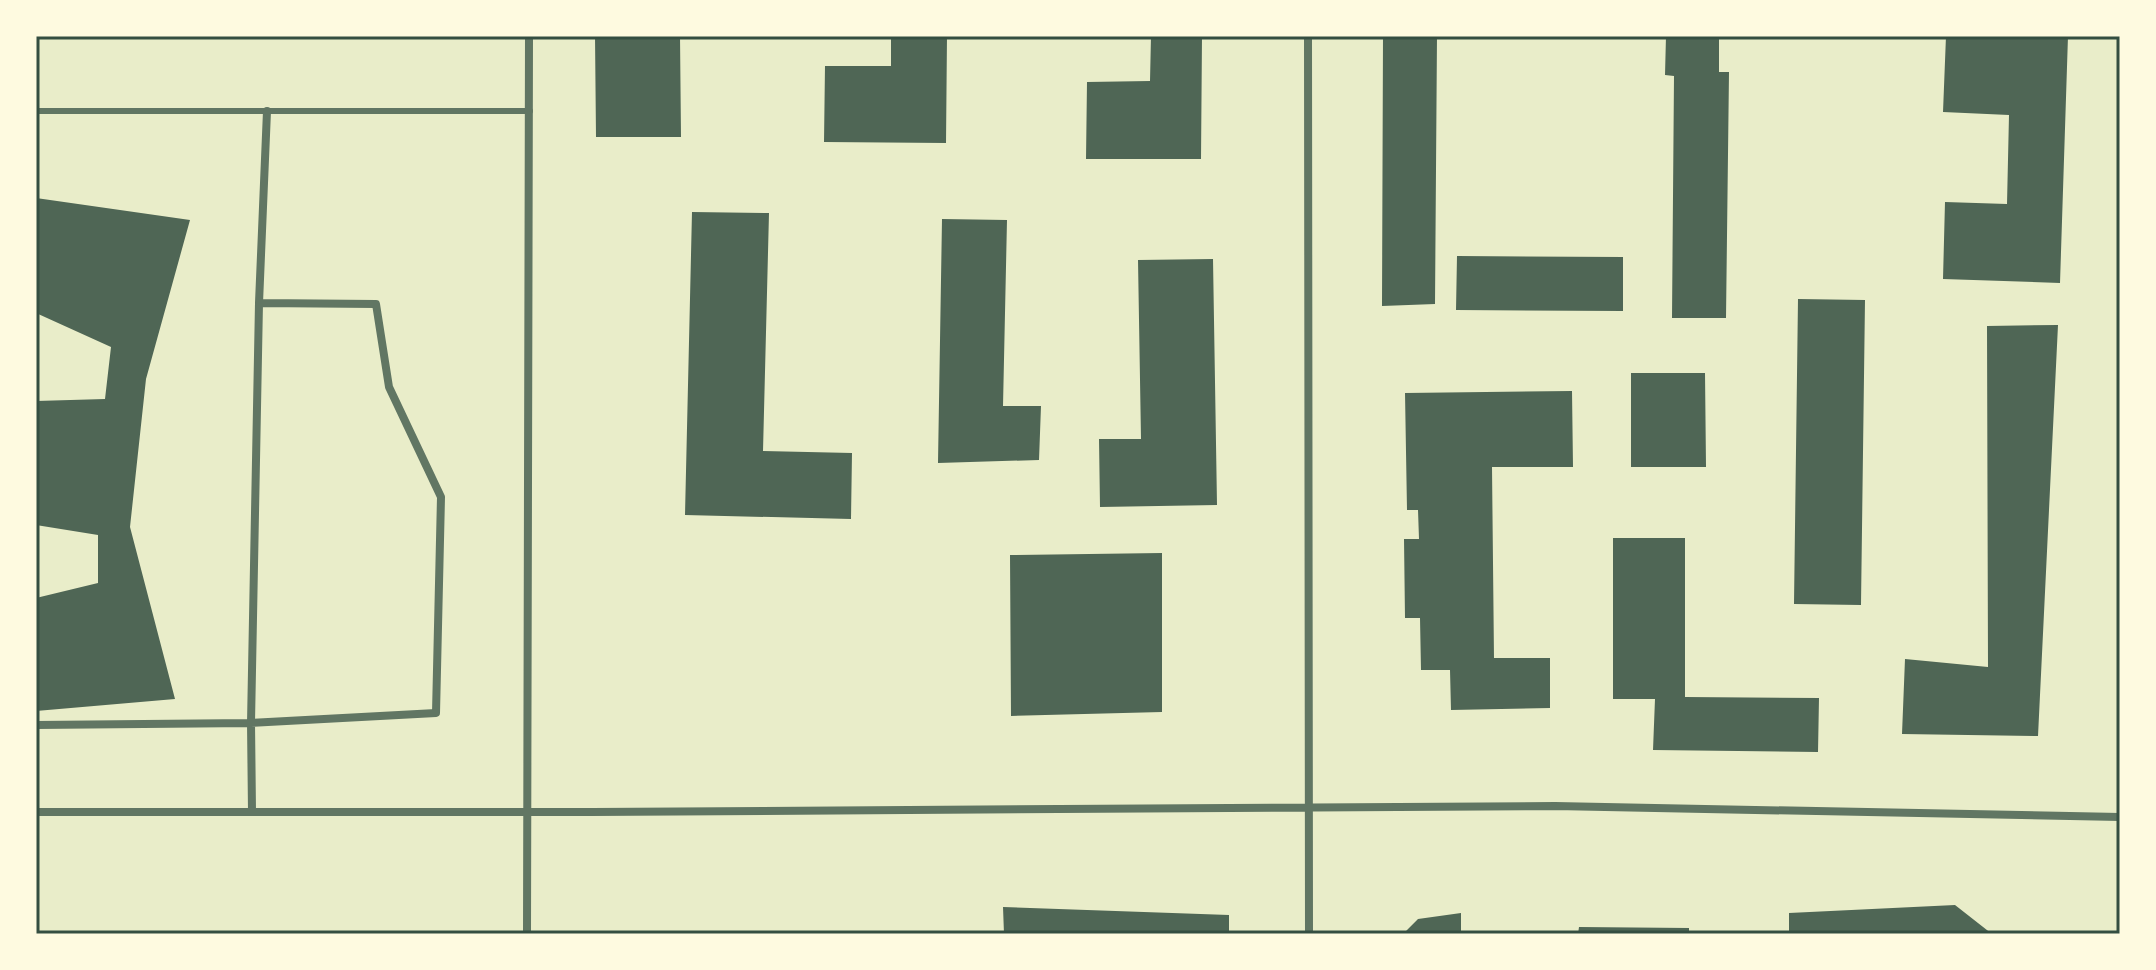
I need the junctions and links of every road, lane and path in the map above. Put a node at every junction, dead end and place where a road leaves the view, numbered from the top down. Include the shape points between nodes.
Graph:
1 (529, 36) edge
2 (1308, 36) edge
3 (36, 111) edge
4 (267, 111) junction
5 (530, 111) junction
6 (259, 303) junction
7 (251, 723) junction
8 (36, 725) edge
9 (1310, 806) junction
10 (252, 811) junction
11 (527, 811) junction
12 (36, 812) edge
13 (2120, 817) edge
14 (527, 934) edge
15 (1309, 934) edge

1 - 5 street
2 - 9 street
3 - 4 lane
4 - 5 lane
4 - 6 street
5 - 11 street
6 - 7 street
6 - 7 street via 376,304 389,387 441,497 436,713
7 - 8 street
7 - 10 street
9 - 11 street
9 - 13 street
9 - 15 street
10 - 11 street
10 - 12 street
11 - 14 street

